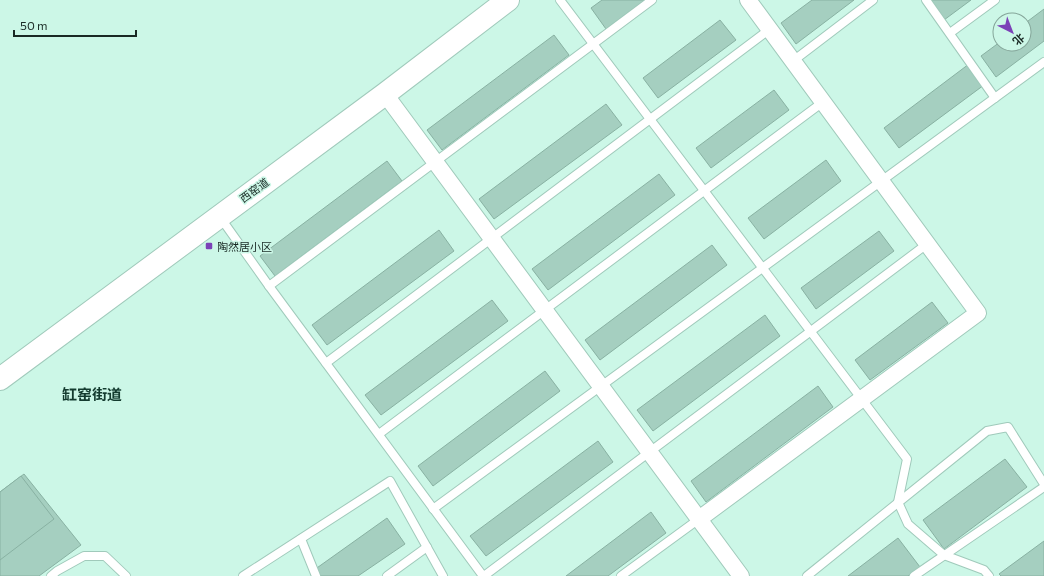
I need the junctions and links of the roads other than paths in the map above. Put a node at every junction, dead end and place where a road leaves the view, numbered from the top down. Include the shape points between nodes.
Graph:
1 (508, 0) edge
2 (560, 0) edge
3 (652, 0) edge
4 (873, 0) edge
5 (926, 0) edge
6 (995, 0) edge
7 (750, 1) edge
8 (770, 29) junction
9 (950, 33) junction
10 (594, 44) junction
11 (793, 61) junction
12 (1044, 62) edge
13 (385, 94) junction
14 (995, 98) junction
15 (823, 102) junction
16 (650, 119) junction
17 (436, 162) junction
18 (881, 180) junction
19 (704, 190) junction
20 (220, 216) junction
21 (492, 238) junction
22 (927, 244) junction
23 (763, 267) junction
24 (269, 286) junction
25 (545, 310) junction
26 (811, 331) junction
27 (326, 363) junction
28 (0, 379) edge
29 (601, 386) junction
30 (862, 399) junction
31 (378, 434) junction
32 (650, 452) junction
33 (1044, 484) edge
34 (1044, 487) edge
35 (898, 502) junction
36 (434, 509) junction
37 (699, 519) junction
38 (301, 539) junction
39 (427, 547) junction
40 (944, 555) junction
41 (51, 576) edge
42 (126, 576) edge
43 (243, 576) edge
44 (316, 576) edge
45 (387, 576) edge
46 (443, 576) edge
47 (484, 576) edge
48 (621, 576) edge
49 (741, 576) edge
50 (807, 576) edge
51 (914, 576) edge
52 (989, 576) edge

1 - 13 street, 西窑道
2 - 10 lane
3 - 10 lane
4 - 11 lane
5 - 9 lane
6 - 9 lane
7 - 8 street
8 - 11 street
8 - 16 lane
9 - 14 lane
10 - 16 lane
10 - 17 lane
11 - 15 street
12 - 14 lane
13 - 17 street
13 - 20 street, 西窑道
14 - 18 lane
15 - 18 street
15 - 19 lane
16 - 19 lane
16 - 21 lane
17 - 21 street
17 - 24 lane
18 - 22 street
18 - 23 lane
19 - 23 lane
19 - 25 lane
20 - 24 lane
20 - 28 street, 西窑道
21 - 25 street
21 - 27 lane
22 - 26 lane
22 - 30 street via 978,313
23 - 26 lane
23 - 29 lane
24 - 27 lane
25 - 29 street
25 - 31 lane
26 - 30 lane
26 - 32 lane
27 - 31 lane
29 - 32 street
29 - 36 lane
30 - 35 lane via 907,459
30 - 37 street
31 - 36 lane
32 - 37 street
32 - 47 lane
33 - 35 lane via 1008,427 987,431
34 - 40 lane
35 - 40 lane via 908,524
35 - 50 lane
36 - 47 lane
37 - 48 lane
37 - 49 street
38 - 39 lane via 390,481
38 - 43 lane
38 - 44 lane
39 - 45 lane
39 - 46 lane
40 - 51 lane
40 - 52 lane via 984,570
41 - 42 lane via 84,556 105,556

